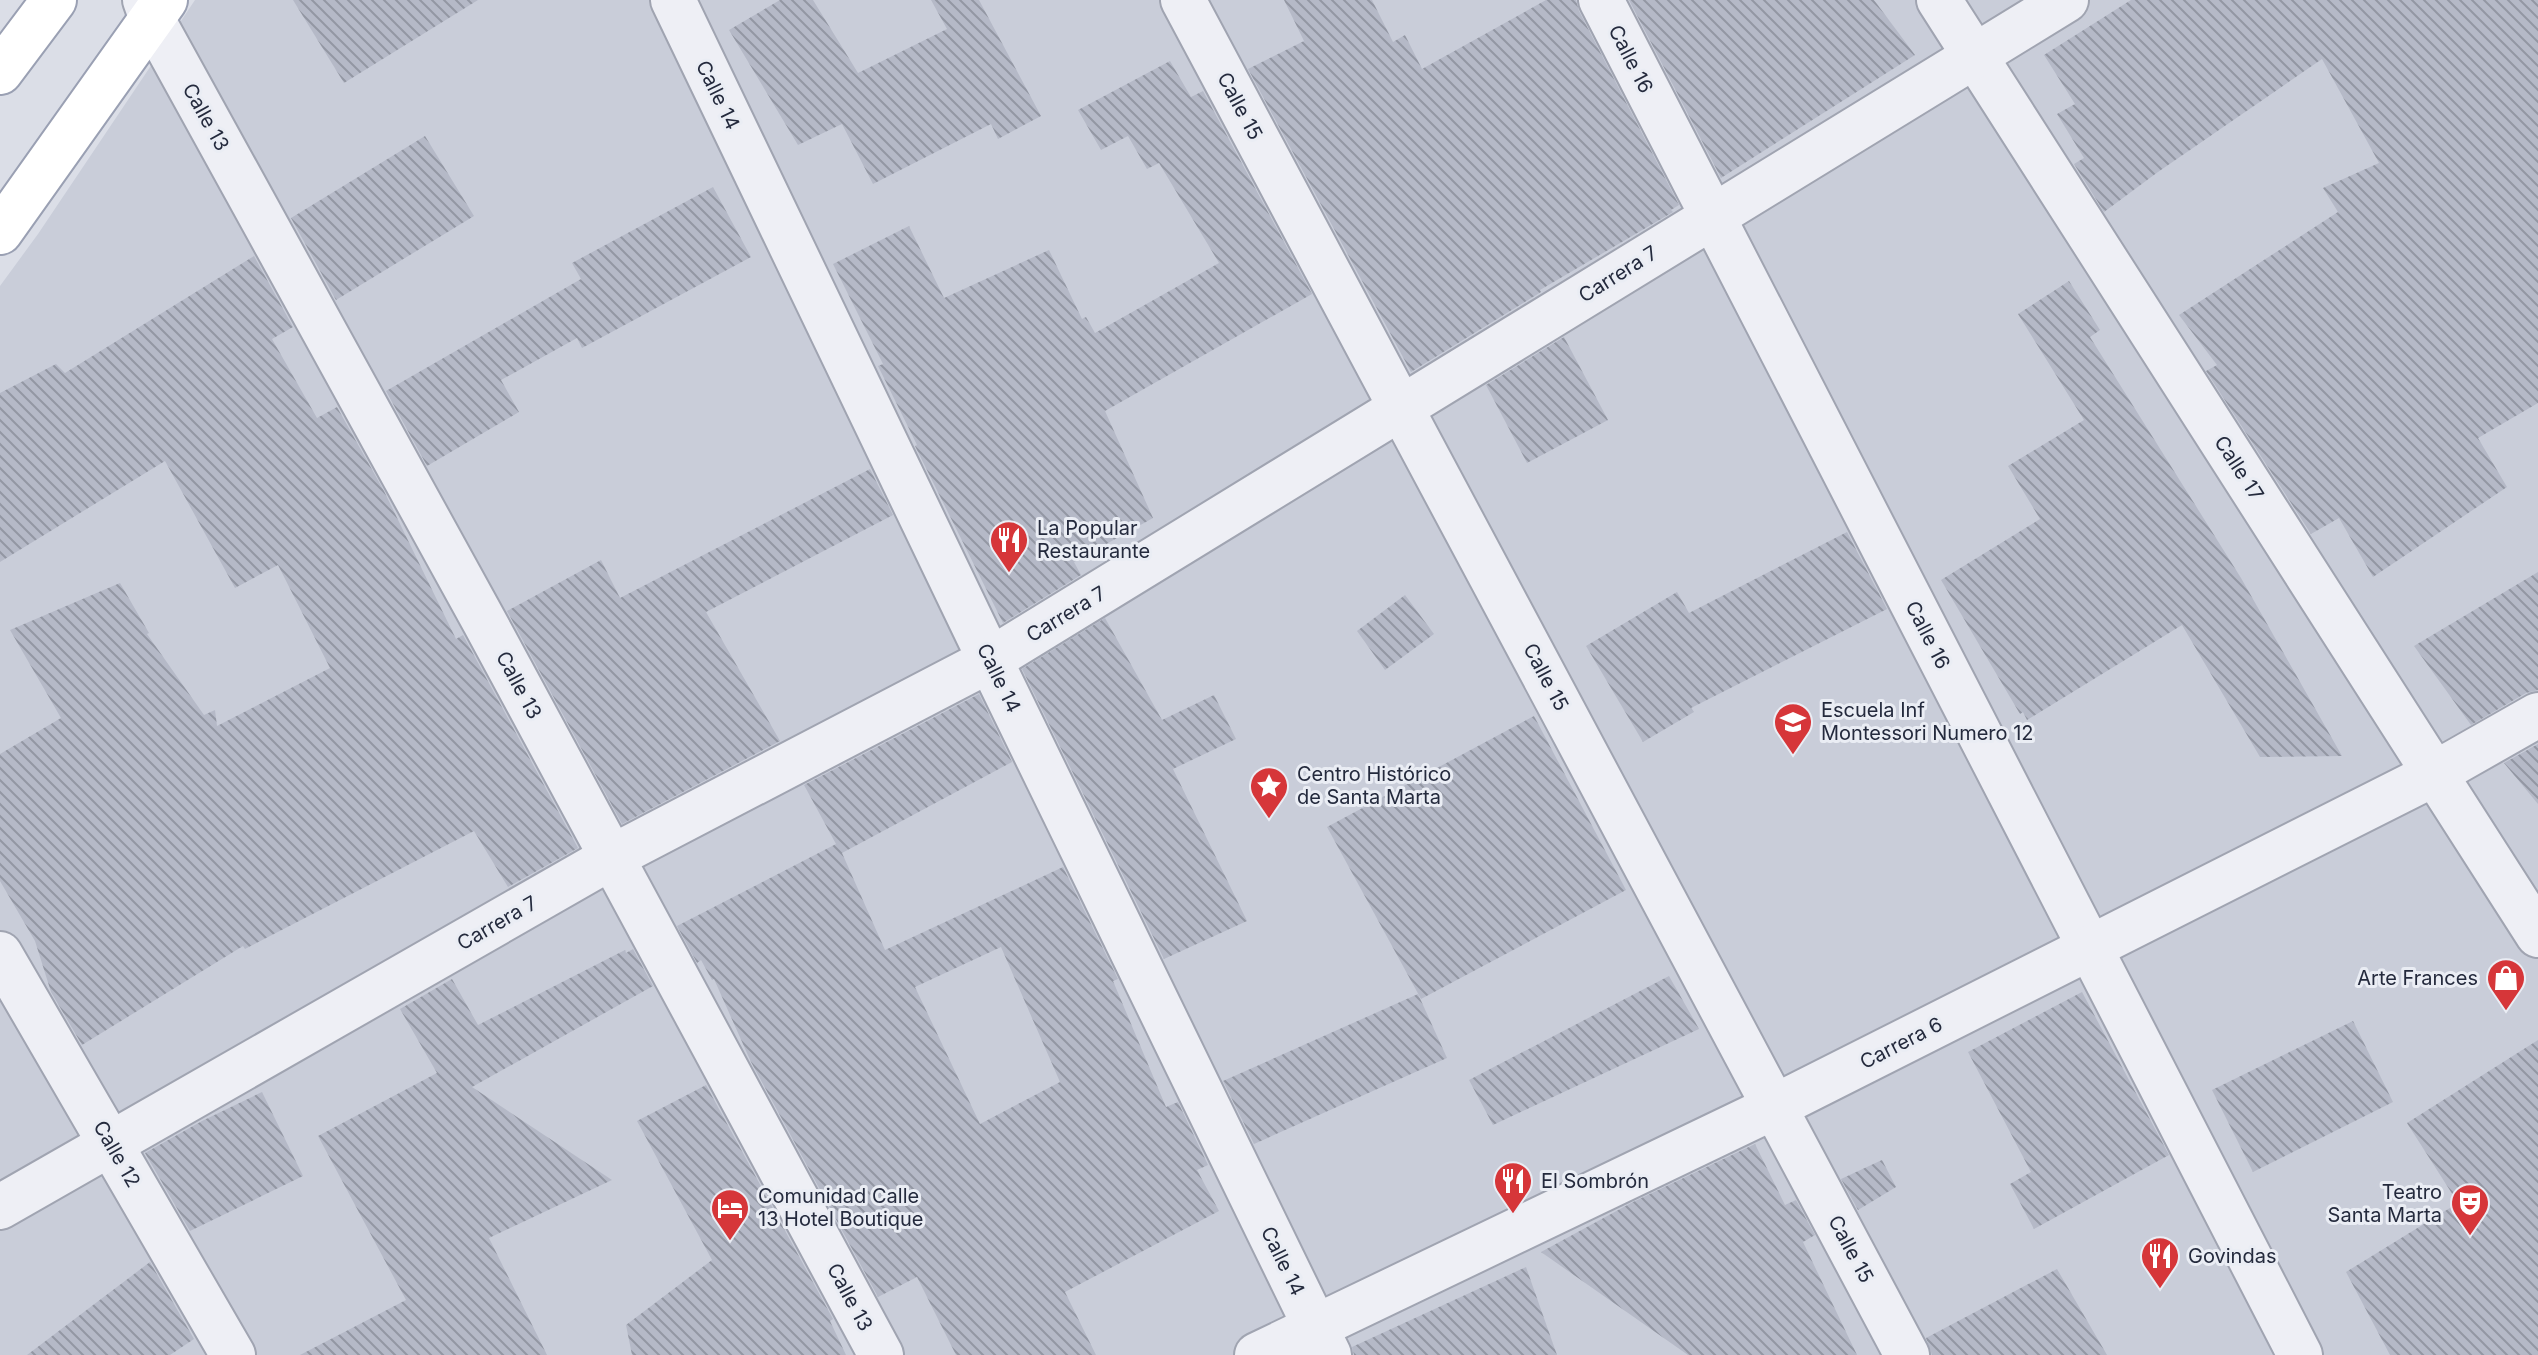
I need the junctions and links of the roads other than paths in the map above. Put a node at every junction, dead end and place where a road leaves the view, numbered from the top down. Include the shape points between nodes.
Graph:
1 (54, 0) edge
2 (673, 0) edge
3 (1183, 0) edge
4 (1601, 0) edge
5 (1939, 0) edge
6 (2066, 0) edge
7 (154, 6) edge
8 (1976, 56) junction
9 (0, 72) edge
10 (1712, 216) junction
11 (0, 232) edge
12 (1401, 408) junction
13 (990, 660) junction
14 (2538, 715) edge
15 (2434, 774) junction
16 (612, 857) junction
17 (2538, 935) edge
18 (2090, 948) junction
19 (0, 954) edge
20 (1776, 1106) junction
21 (112, 1144) junction
22 (0, 1207) edge
23 (1322, 1340) edge
24 (233, 1355) edge
25 (881, 1355) edge
26 (1257, 1355) edge
27 (1907, 1355) edge
28 (2300, 1355) edge

1 - 9 main road
2 - 13 street, Calle 14
3 - 12 street, Calle 15
4 - 10 street, Calle 16
5 - 8 street, Calle 17
6 - 8 street, Carrera 7
7 - 11 main road
7 - 16 street, Calle 13
8 - 10 street, Carrera 7
8 - 15 street, Calle 17
10 - 12 street, Carrera 7
10 - 18 street, Calle 16
12 - 13 street, Carrera 7
12 - 20 street, Calle 15
13 - 16 street, Carrera 7
13 - 23 street, Calle 14
14 - 15 street, Carrera 6
15 - 17 street, Calle 17
15 - 18 street, Carrera 6
16 - 21 street, Carrera 7
16 - 25 street, Calle 13
18 - 20 street, Carrera 6
18 - 28 street, Calle 16
19 - 21 street, Calle 12
20 - 23 street, Carrera 6
20 - 27 street, Calle 15
21 - 22 street, Carrera 7
21 - 24 street, Calle 12
23 - 26 street, Carrera 6

